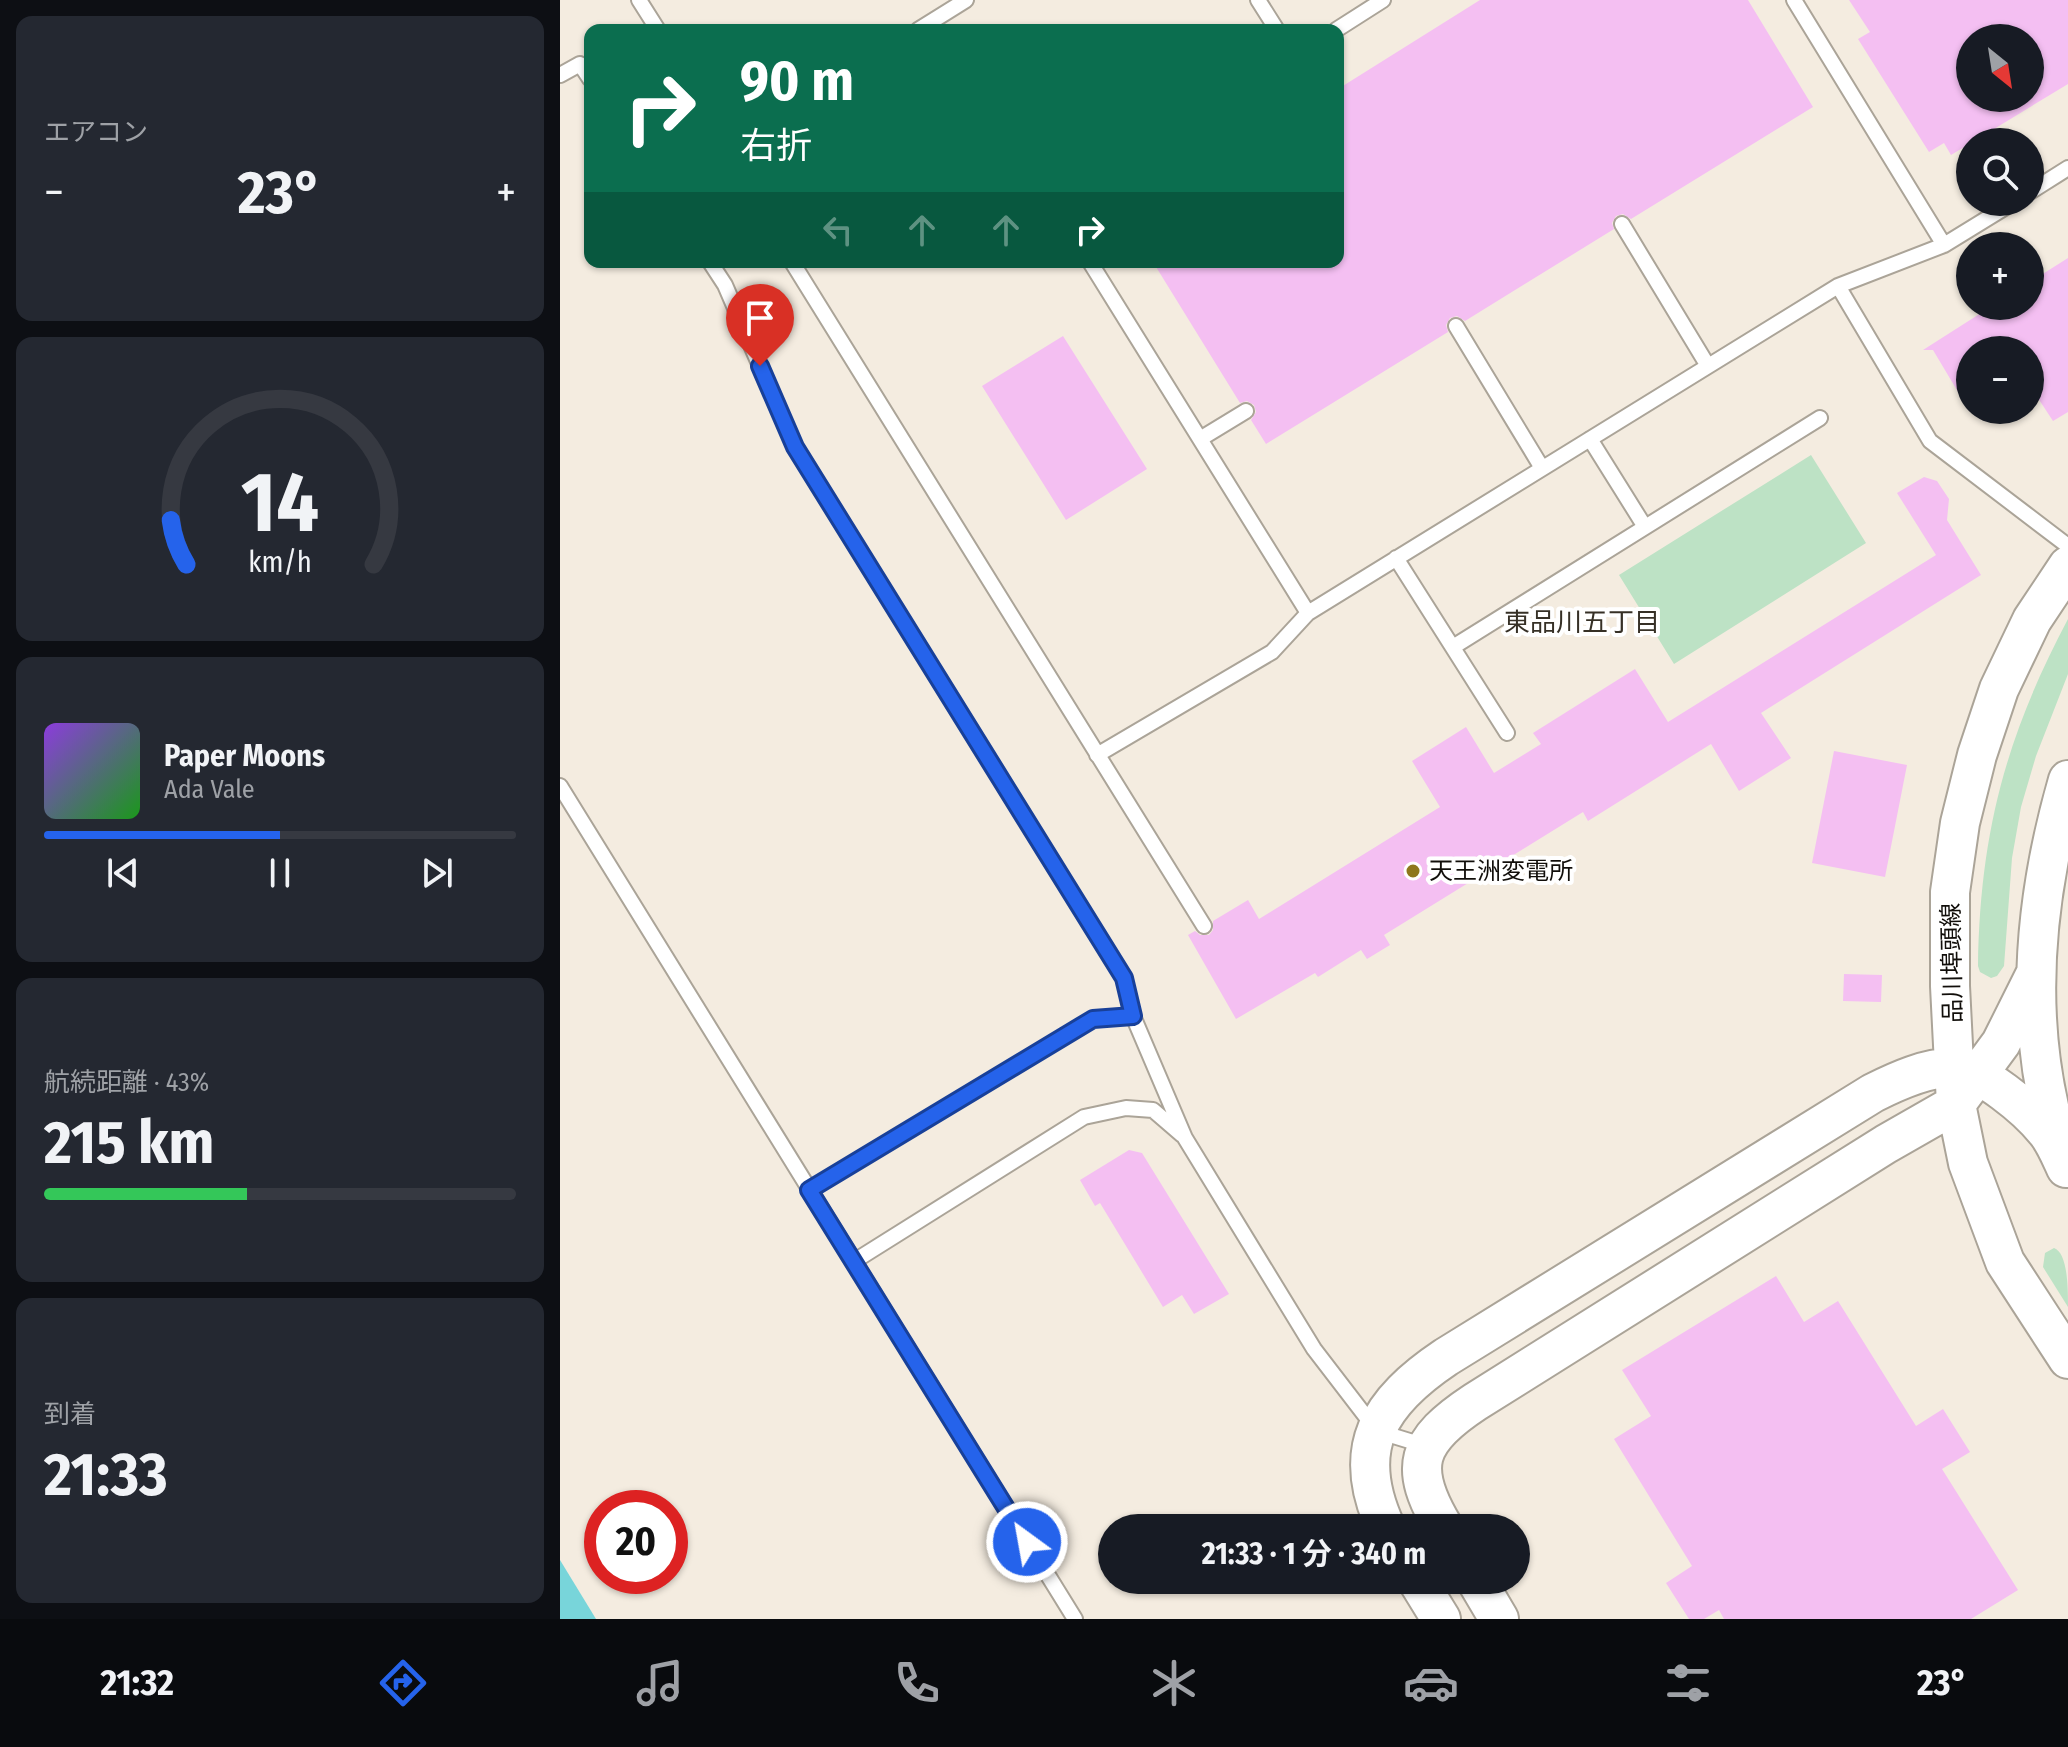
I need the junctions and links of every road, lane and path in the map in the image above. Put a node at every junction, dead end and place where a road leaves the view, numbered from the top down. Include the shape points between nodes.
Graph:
1 (639, 0) edge
2 (966, 0) edge
3 (1258, 0) edge
4 (1383, 0) edge
5 (1794, 0) edge
6 (654, 24) edge
7 (942, 24) edge
8 (1273, 24) edge
9 (1344, 25) edge
10 (584, 70) edge
11 (560, 75) edge
12 (2068, 168) edge
13 (2044, 183) edge
14 (1991, 216) edge
15 (1622, 224) dead end
16 (1944, 245) junction
17 (714, 268) edge
18 (796, 268) edge
19 (1094, 268) edge
20 (1838, 286) junction
21 (1456, 326) dead end
22 (1708, 366) junction
23 (1246, 411) dead end
24 (1820, 418) dead end
25 (1200, 439) junction
26 (1590, 439) junction
27 (1542, 468) junction
28 (1645, 527) junction
29 (2068, 546) edge
30 (1396, 558) junction
31 (2068, 566) edge
32 (1308, 613) junction
33 (1453, 647) junction
34 (1507, 733) dead end
35 (1097, 755) junction
36 (2068, 780) edge
37 (560, 786) edge
38 (1204, 926) dead end
39 (2036, 973) junction
40 (1133, 1016) junction
41 (1963, 1083) junction
42 (1185, 1138) junction
43 (2067, 1170) edge
44 (809, 1190) junction
45 (853, 1262) junction
46 (2068, 1359) edge
47 (1377, 1431) junction
48 (1427, 1446) junction
49 (1380, 1514) edge
50 (1437, 1514) edge
51 (1426, 1594) edge
52 (1484, 1594) edge
53 (1075, 1619) edge
54 (1441, 1619) edge
55 (1499, 1619) edge

1 - 6 lane
2 - 7 lane
3 - 8 lane
4 - 9 lane
5 - 16 lane
10 - 11 lane via 580,64
12 - 13 lane
14 - 16 lane
15 - 22 lane
16 - 20 lane
17 - 40 lane via 795,447 1124,978
18 - 35 lane
19 - 25 lane
20 - 22 lane
20 - 29 lane via 1930,441
21 - 27 lane
22 - 26 lane
23 - 25 lane
24 - 28 lane
25 - 32 lane
26 - 27 lane
26 - 28 lane
27 - 30 lane
28 - 33 lane
30 - 32 lane
30 - 33 lane
31 - 41 street, 品川埠頭線 via 2032,620 1999,689 1960,823 1950,892 1950,986
32 - 35 lane via 1272,652
33 - 34 lane
35 - 38 lane
36 - 39 street via 2044,877
37 - 44 lane
39 - 41 street via 2001,1043
39 - 43 street via 2042,1063
40 - 42 lane
40 - 44 lane via 1093,1019
41 - 43 street via 1986,1080 2021,1105 2047,1132
41 - 46 street, 品川埠頭線 via 1968,1163 2005,1262
41 - 47 street via 1908,1076 1873,1093 1446,1357 1405,1387 1384,1412
41 - 48 street via 1873,1152 1475,1402
42 - 45 lane via 1153,1110 1126,1108 1084,1117
42 - 47 lane via 1314,1349
44 - 45 lane
45 - 53 lane
47 - 48 lane
47 - 49 street via 1370,1479
48 - 50 street via 1421,1467 1424,1489
51 - 54 street
52 - 55 street

